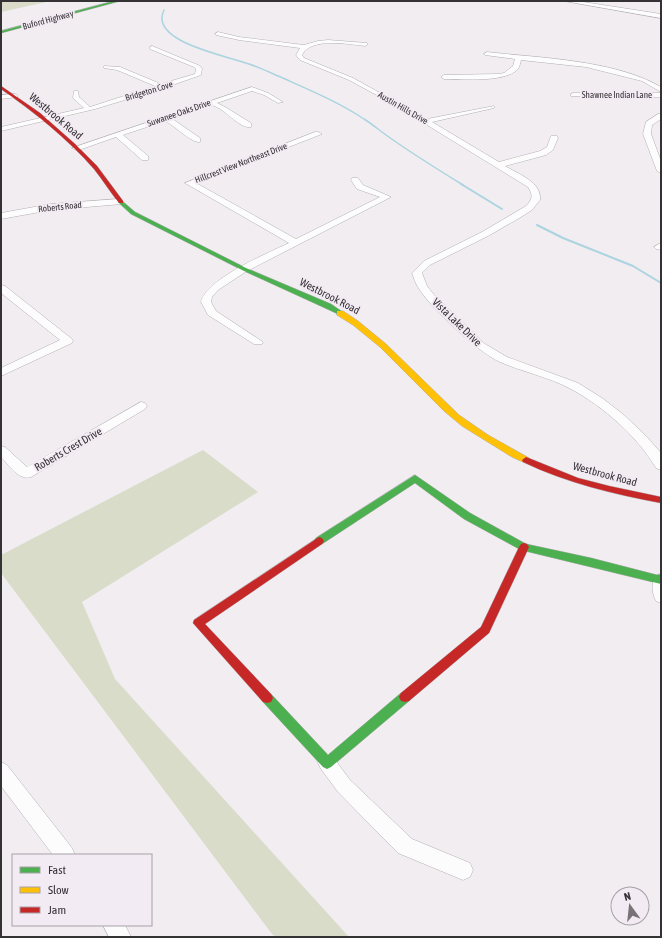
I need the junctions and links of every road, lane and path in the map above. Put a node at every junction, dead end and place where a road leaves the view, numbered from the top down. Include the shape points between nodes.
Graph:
1 (118, 1) edge
2 (568, 1) edge
3 (661, 16) edge
4 (1, 32) edge
5 (218, 34) dead end
6 (365, 44) dead end
7 (304, 47) junction
8 (152, 48) dead end
9 (487, 54) dead end
10 (518, 57) junction
11 (106, 67) dead end
12 (444, 77) dead end
13 (1, 87) edge
14 (162, 87) junction
15 (661, 90) edge
16 (76, 92) dead end
17 (573, 95) dead end
18 (661, 95) edge
19 (13, 96) junction
20 (1, 97) edge
21 (1, 102) edge
22 (280, 102) dead end
23 (210, 103) junction
24 (492, 107) dead end
25 (89, 109) junction
26 (661, 116) edge
27 (164, 118) junction
28 (43, 119) junction
29 (427, 121) junction
30 (248, 125) dead end
31 (1, 129) edge
32 (117, 134) junction
33 (318, 134) dead end
34 (554, 138) dead end
35 (197, 140) dead end
36 (76, 148) junction
37 (145, 158) dead end
38 (499, 165) junction
39 (661, 171) edge
40 (356, 180) dead end
41 (119, 202) junction
42 (519, 215) joint
43 (1, 216) edge
44 (296, 243) junction
45 (244, 269) junction
46 (1, 288) edge
47 (258, 342) dead end
48 (1, 372) edge
49 (141, 406) dead end
50 (1, 450) edge
51 (661, 465) edge
52 (661, 500) edge
53 (524, 547) junction
54 (661, 579) edge
55 (661, 597) edge
56 (327, 763) junction
57 (1, 771) edge
58 (64, 854) edge
59 (463, 870) dead end
60 (114, 926) edge
61 (121, 937) edge

1 - 4 street, Buford Highway
2 - 3 street
5 - 7 street via 234,39
6 - 7 street via 335,41
7 - 29 street, Austin Hills Drive via 299,55 302,59 351,79
8 - 14 street, Bridgeton Cove via 199,68 198,74 194,77
9 - 10 street
10 - 12 street via 516,67 506,74
10 - 15 street via 586,64 644,80
11 - 14 street via 118,68
13 - 19 street, Westbrook Road
14 - 25 street, Bridgeton Cove
16 - 25 street via 76,98
17 - 18 street, Shawnee Indian Lane
19 - 20 street
19 - 21 street
19 - 28 street, Westbrook Road
22 - 23 street, Suwanee Oaks Drive via 252,89
23 - 27 street, Suwanee Oaks Drive
23 - 30 street via 223,108
24 - 29 street
25 - 28 street, Bridgeton Cove
26 - 39 street via 649,124 647,134
27 - 32 street, Suwanee Oaks Drive
27 - 35 street
28 - 31 street, Bridgeton Cove
28 - 36 street, Westbrook Road
29 - 38 street, Austin Hills Drive
32 - 36 street, Suwanee Oaks Drive
32 - 37 street
33 - 44 street, Hillcrest View Northeast Drive via 189,183
34 - 38 street via 550,148 543,153
36 - 41 street, Westbrook Road via 105,180
38 - 42 street, Austin Hills Drive via 535,190 535,204
40 - 44 street via 360,187 387,197
41 - 43 street, Roberts Road via 51,207
41 - 45 street, Westbrook Road via 133,213
42 - 51 street, Vista Lake Drive via 427,263 417,273 422,286 481,346 503,359 574,386 598,401 642,439
44 - 45 street
45 - 47 street via 214,288 206,302 212,313
45 - 52 street, Westbrook Road via 328,306 353,320 452,413 492,442 553,473 596,487
46 - 48 street via 68,341
49 - 50 street, Roberts Crest Drive via 26,474
53 - 54 street
53 - 56 street via 485,630
53 - 56 street via 467,516 415,478 198,623
54 - 55 street
56 - 59 street via 344,786 405,846
57 - 58 street
60 - 61 street

